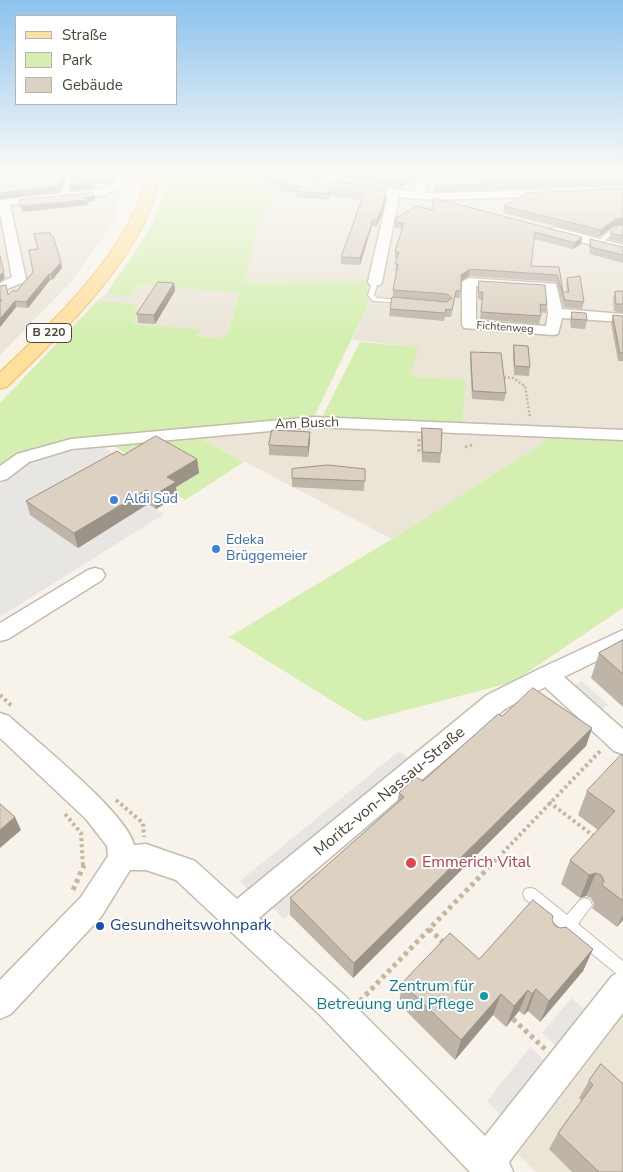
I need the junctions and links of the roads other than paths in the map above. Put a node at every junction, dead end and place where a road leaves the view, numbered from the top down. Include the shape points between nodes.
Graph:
1 (8, 228) edge
2 (133, 228) edge
3 (390, 228) edge
4 (393, 228) edge
5 (543, 228) edge
6 (623, 228) edge
7 (598, 243) junction
8 (623, 249) edge
9 (386, 260) dead end
10 (375, 282) joint
11 (0, 288) edge
12 (411, 302) edge
13 (555, 313) junction
14 (623, 318) edge
15 (0, 383) edge
16 (623, 435) edge
17 (0, 475) edge
18 (96, 575) dead end
19 (0, 633) edge
20 (623, 638) edge
21 (547, 675) junction
22 (0, 723) edge
23 (619, 741) edge
24 (122, 858) junction
25 (530, 894) dead end
26 (585, 905) dead end
27 (238, 918) junction
28 (567, 925) junction
29 (552, 942) edge
30 (623, 970) edge
31 (623, 987) edge
32 (0, 1003) edge
33 (490, 1167) edge

1 - 11 street via 19,279
2 - 15 main road, B 220 via 84,295
3 - 10 street
4 - 9 street
5 - 7 street
6 - 7 lane via 617,228
7 - 8 street
10 - 12 lane via 372,295 375,300
13 - 13 street, Fichtenweg via 551,287 469,282 468,325 553,331
13 - 14 street
16 - 17 street, Am Busch via 328,422 287,424 71,444 23,458
18 - 19 street
20 - 21 street, Moritz-von-Nassau-Straße
21 - 23 street
21 - 27 street, Moritz-von-Nassau-Straße via 496,702
22 - 24 street via 96,811 120,842
24 - 27 street via 146,857 185,870
24 - 32 street via 91,907
25 - 28 lane
26 - 28 lane
27 - 33 street via 344,1017
28 - 29 lane
28 - 30 lane
31 - 33 street via 562,1064

